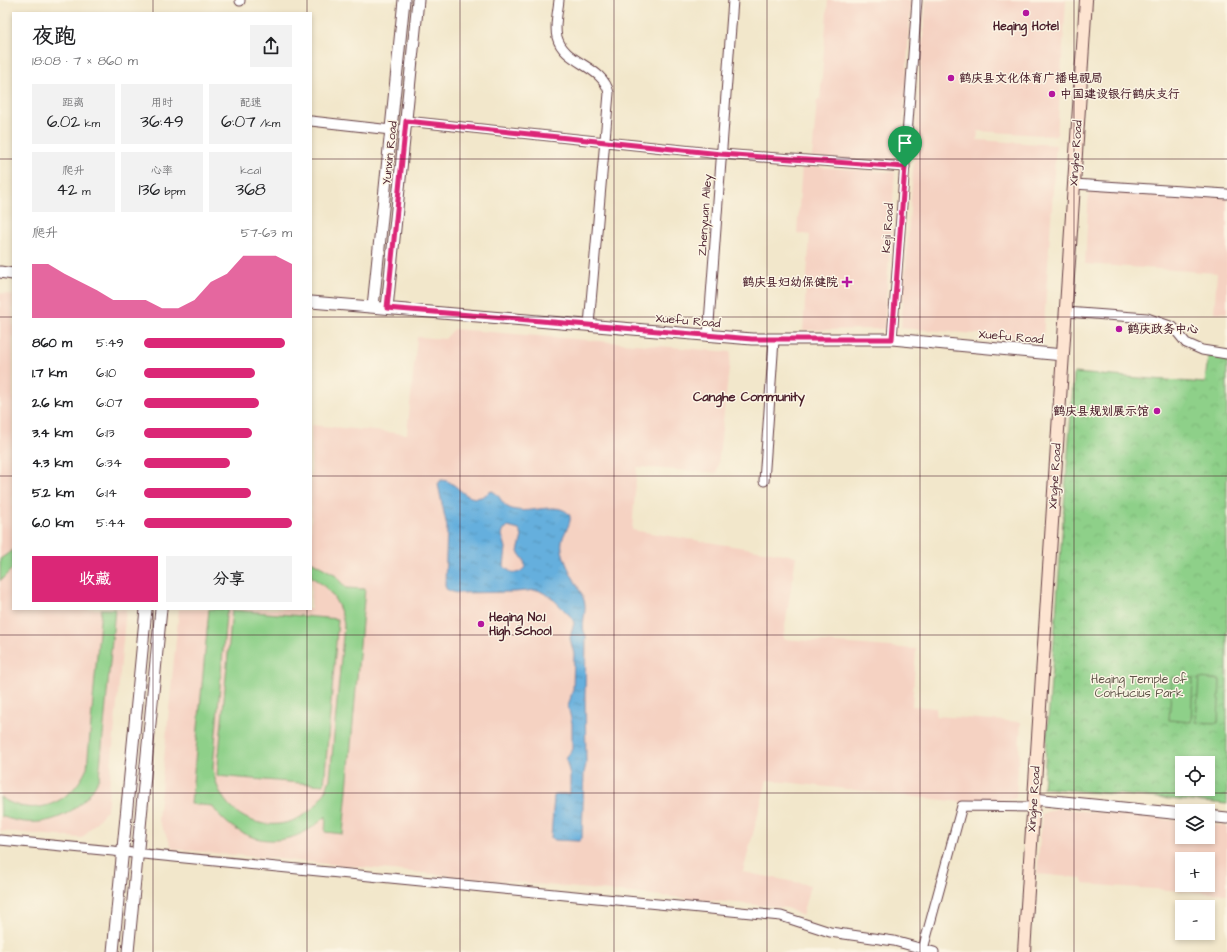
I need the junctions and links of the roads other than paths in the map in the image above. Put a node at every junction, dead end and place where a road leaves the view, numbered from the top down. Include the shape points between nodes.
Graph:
1 (404, 0) edge
2 (418, 0) edge
3 (559, 0) edge
4 (733, 0) edge
5 (917, 0) edge
6 (1086, 0) edge
7 (312, 121) edge
8 (406, 121) junction
9 (391, 130) junction
10 (605, 142) junction
11 (721, 154) junction
12 (905, 167) junction
13 (1074, 184) junction
14 (1227, 194) edge
15 (0, 272) edge
16 (12, 274) edge
17 (312, 302) edge
18 (373, 307) junction
19 (387, 308) junction
20 (1066, 312) junction
21 (589, 325) junction
22 (708, 336) junction
23 (892, 339) junction
24 (774, 340) junction
25 (1227, 354) edge
26 (1063, 355) junction
27 (764, 481) dead end
28 (146, 610) edge
29 (161, 610) edge
30 (1034, 803) junction
31 (1175, 813) edge
32 (1215, 817) edge
33 (1227, 818) edge
34 (0, 840) edge
35 (123, 851) junction
36 (138, 852) junction
37 (923, 949) junction
38 (113, 952) edge
39 (128, 952) edge
40 (934, 952) edge
41 (1024, 952) edge

1 - 9 street, Yunxin Road
2 - 8 street, Yunxin Road
3 - 10 street via 556,32 559,44 566,53 604,80 608,87
4 - 11 street, Zhenyuan Alley
5 - 12 street, Keji Road
6 - 13 main road, Xinghe Road
7 - 9 street
8 - 10 street
8 - 19 street, Yunxin Road
9 - 18 street, Yunxin Road
10 - 11 street
10 - 21 street
11 - 12 street
11 - 22 street, Zhenyuan Alley
12 - 23 street, Keji Road
13 - 14 street
13 - 20 main road, Xinghe Road
15 - 16 street
17 - 18 street, Xuefu Road
18 - 19 street, Xuefu Road
19 - 21 street, Xuefu Road
20 - 25 street via 1147,318 1173,327 1186,343 1202,350
20 - 26 main road, Xinghe Road
21 - 22 street, Xuefu Road
22 - 24 street, Xuefu Road
23 - 24 street, Xuefu Road
23 - 26 street, Xuefu Road
24 - 27 street
26 - 30 main road, Xinghe Road
28 - 35 street
29 - 36 street
30 - 31 street
30 - 37 street via 962,806
30 - 41 main road, Xinghe Road
32 - 33 street
34 - 35 street
35 - 36 street
35 - 38 street
36 - 37 street via 782,916 830,932 894,941
36 - 39 street
37 - 40 street

